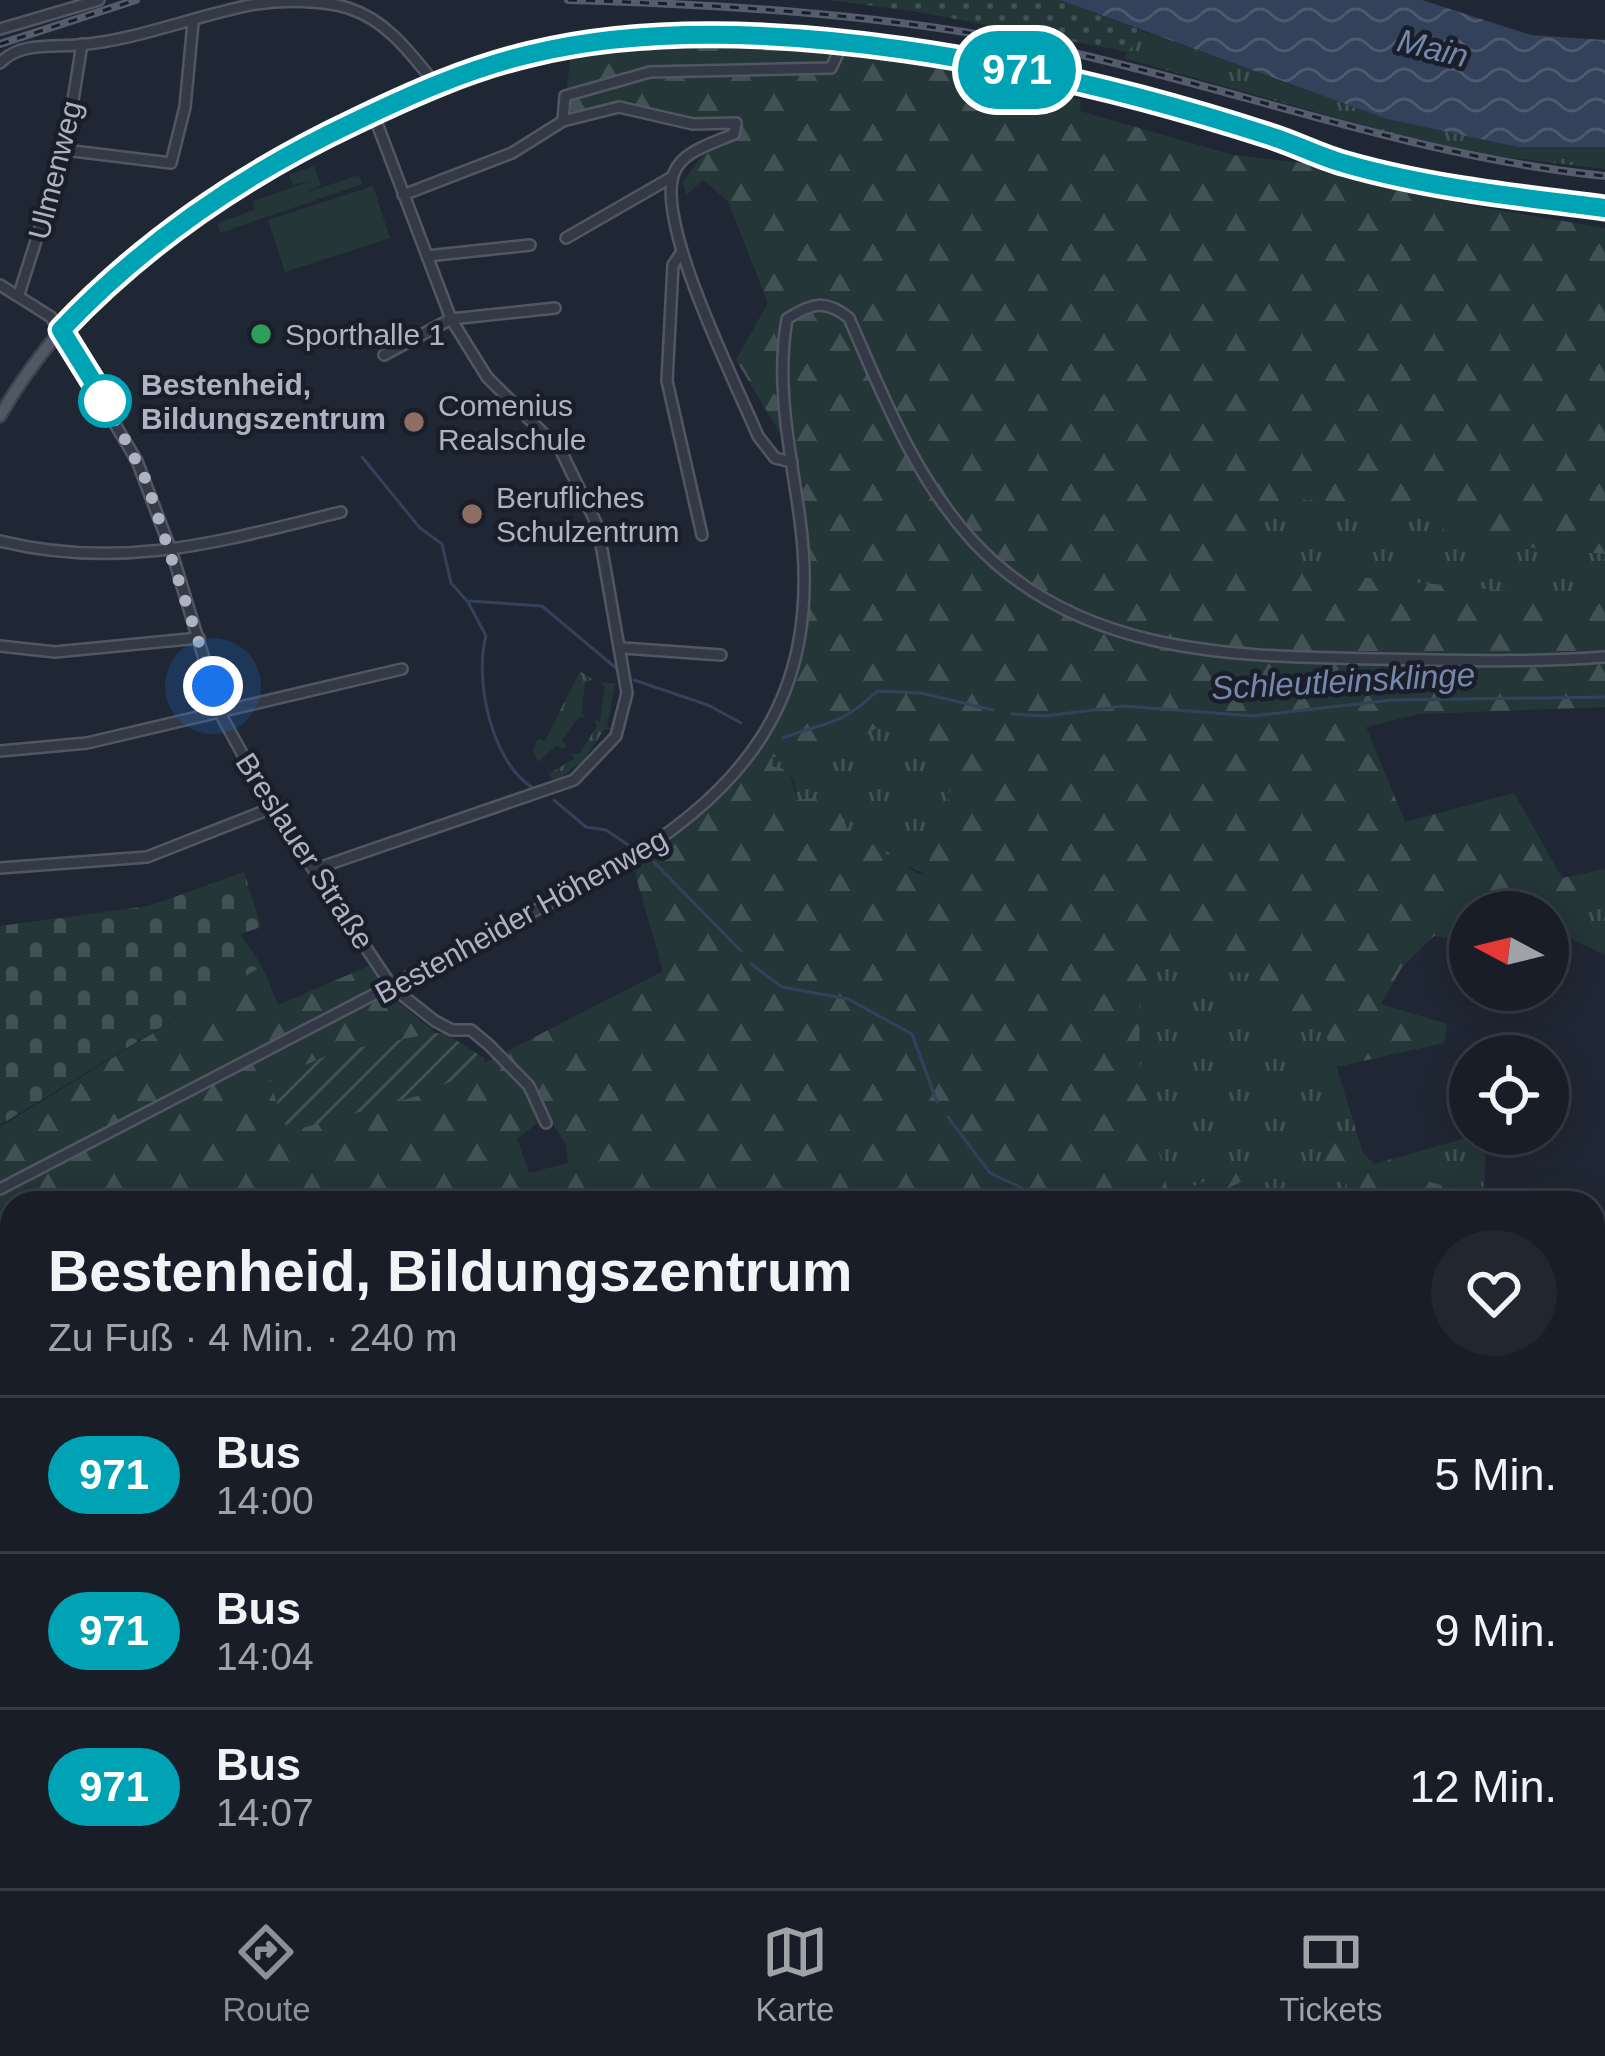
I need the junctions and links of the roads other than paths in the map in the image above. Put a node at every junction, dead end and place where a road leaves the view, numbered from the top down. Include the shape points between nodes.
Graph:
1 (99, 0) edge
2 (193, 23) junction
3 (0, 28) edge
4 (82, 44) junction
5 (842, 45) junction
6 (0, 63) edge
7 (436, 85) junction
8 (373, 113) junction
9 (563, 121) junction
10 (65, 150) junction
11 (672, 177) junction
12 (404, 195) junction
13 (1605, 208) edge
14 (566, 238) dead end
15 (530, 245) dead end
16 (681, 253) junction
17 (427, 256) junction
18 (0, 285) edge
19 (20, 294) junction
20 (555, 308) dead end
21 (451, 319) junction
22 (61, 330) junction
23 (384, 355) dead end
24 (0, 416) edge
25 (792, 462) junction
26 (341, 512) dead end
27 (702, 535) dead end
28 (0, 541) edge
29 (172, 553) junction
30 (199, 638) junction
31 (0, 646) edge
32 (623, 647) junction
33 (721, 655) dead end
34 (1605, 657) edge
35 (401, 669) dead end
36 (221, 715) junction
37 (0, 751) edge
38 (272, 808) junction
39 (0, 868) edge
40 (315, 869) junction
41 (393, 988) junction
42 (545, 1123) dead end
43 (0, 1189) edge

1 - 3 street
2 - 4 street
2 - 7 street via 258,4 349,8 404,45
2 - 10 street via 171,163
4 - 6 street via 33,46
4 - 10 street, Ulmenweg
5 - 7 main road via 688,34 530,54
5 - 9 street via 832,68 650,72 566,96
5 - 13 main road via 998,65 1269,135 1345,164
7 - 8 main road
8 - 12 street
8 - 22 main road via 264,167 128,263
9 - 11 street via 619,107 693,124 736,123 734,134 682,158
9 - 12 street via 512,153
10 - 19 street, Ulmenweg
11 - 14 street
11 - 16 street
12 - 17 street
15 - 17 street
16 - 25 street via 758,436 775,458
16 - 27 street via 673,265 668,381
17 - 21 street
18 - 19 street, Breslauer Straße
19 - 22 street, Breslauer Straße
20 - 21 street
21 - 23 street
21 - 32 street via 487,377 561,451 598,526
22 - 24 main road
22 - 29 street, Breslauer Straße via 146,480
25 - 34 street, Bestenheider Höhenweg via 780,378 787,319 810,304 831,304 848,318 905,447 965,532 1077,616 1136,639 1235,656
25 - 41 street, Bestenheider Höhenweg via 806,587 802,641 774,719 729,782 667,839
26 - 29 street
28 - 29 street via 45,552
29 - 30 street, Breslauer Straße
30 - 31 street via 55,652
30 - 36 street, Breslauer Straße
32 - 33 street
32 - 40 street via 627,692 616,736 582,776
35 - 36 street, Breslauer Straße
36 - 37 street via 87,743
36 - 38 street, Breslauer Straße
38 - 39 street via 147,857
38 - 40 street, Breslauer Straße
40 - 41 street, Breslauer Straße
41 - 42 street, Breslauer Straße via 435,1021 471,1030 488,1045 529,1086
41 - 43 street, Bestenheider Höhenweg

